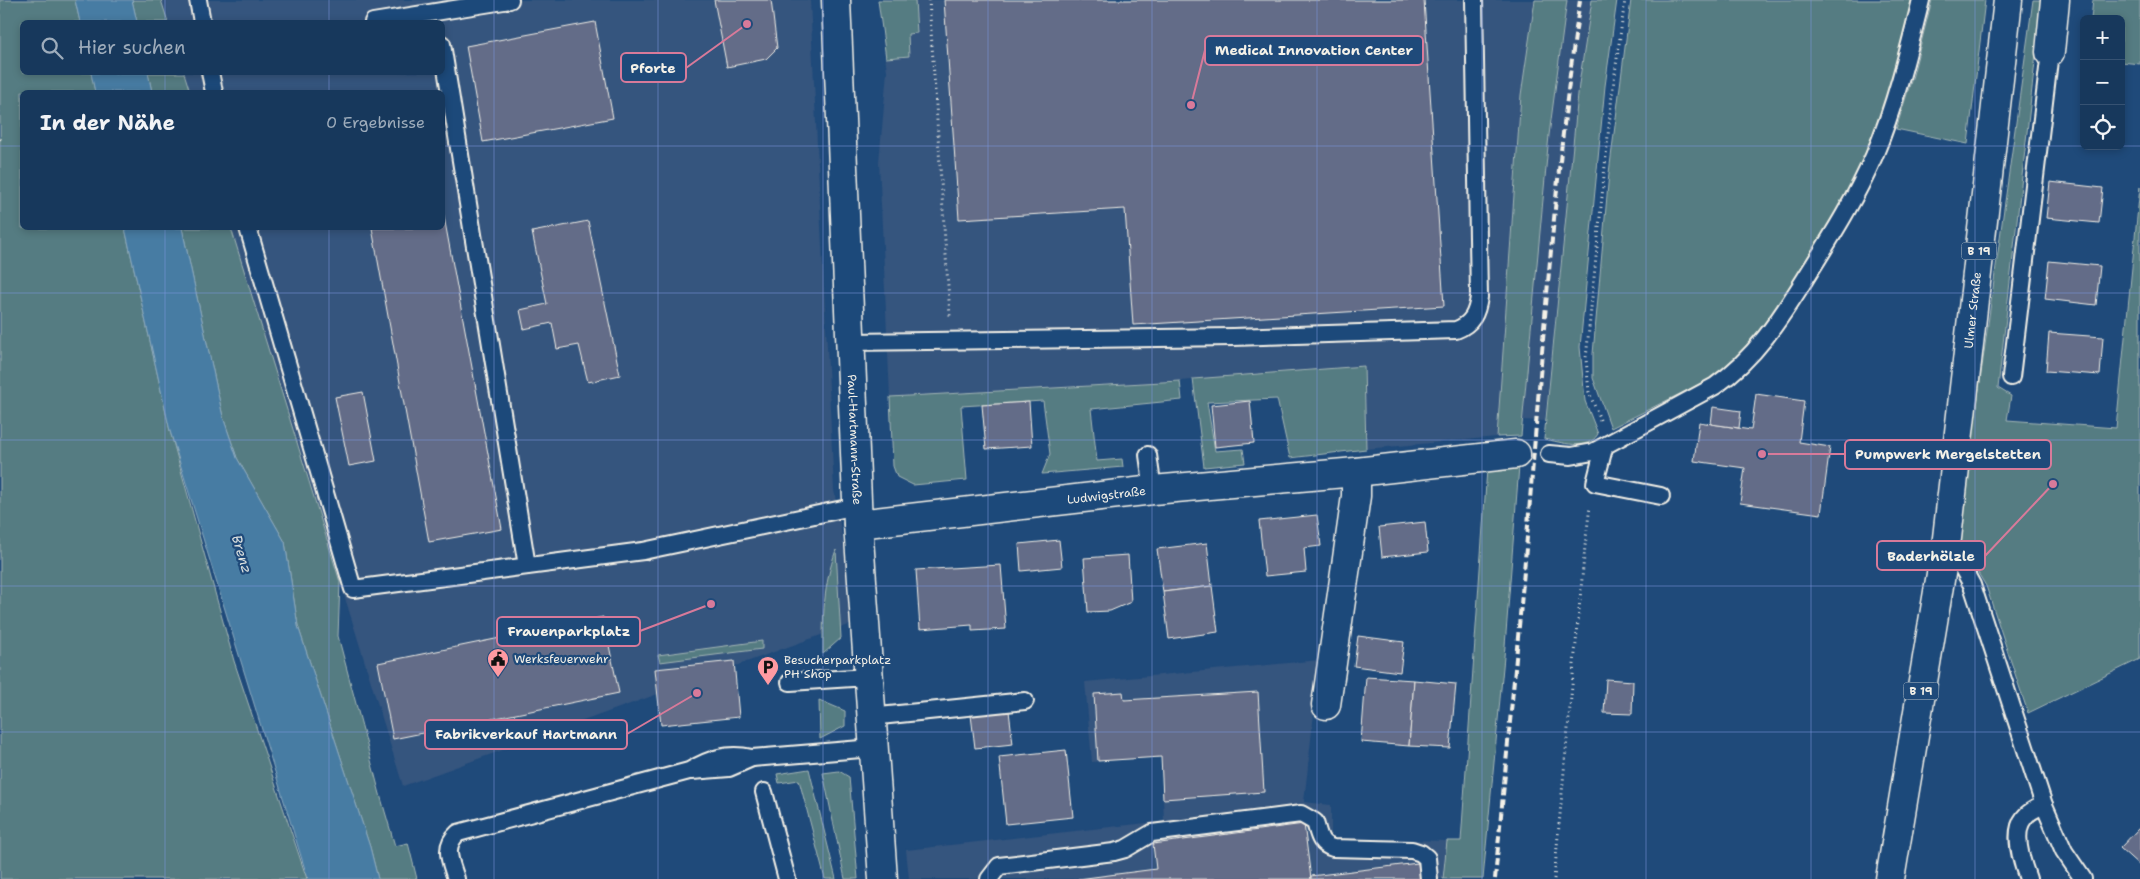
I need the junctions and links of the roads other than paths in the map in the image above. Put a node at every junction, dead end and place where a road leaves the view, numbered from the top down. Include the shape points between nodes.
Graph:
1 (198, 0) edge
2 (510, 0) edge
3 (836, 0) edge
4 (1474, 0) edge
5 (1922, 0) edge
6 (2008, 0) edge
7 (2055, 0) edge
8 (438, 18) edge
9 (202, 20) edge
10 (406, 20) edge
11 (2050, 52) joint
12 (445, 62) edge
13 (211, 75) edge
14 (214, 90) edge
15 (249, 230) edge
16 (850, 342) junction
17 (2011, 377) dead end
18 (1604, 448) junction
19 (1516, 454) dead end
20 (1549, 454) dead end
21 (1148, 455) dead end
22 (1356, 472) junction
23 (1153, 490) junction
24 (1661, 496) dead end
25 (857, 515) junction
26 (1947, 538) junction
27 (527, 566) junction
28 (868, 677) junction
29 (790, 682) dead end
30 (1025, 701) dead end
31 (1326, 705) dead end
32 (870, 717) junction
33 (873, 748) junction
34 (764, 792) dead end
35 (2044, 805) junction
36 (456, 879) edge
37 (787, 879) edge
38 (883, 879) edge
39 (989, 879) edge
40 (1429, 879) edge
41 (1890, 879) edge
42 (2028, 879) edge
43 (2083, 879) edge

1 - 9 lane
2 - 8 lane
3 - 16 main road, Paul-Hartmann-Straße
4 - 16 lane via 1479,297 1474,317 1465,326 1456,330 1233,337
5 - 18 lane via 1891,111 1874,156 1841,220 1784,313 1755,351 1730,376
6 - 26 main road, Ulmer Straße / B 19
7 - 11 main road
8 - 10 lane
11 - 17 lane
12 - 27 lane
13 - 14 lane
15 - 27 lane via 353,589
16 - 25 main road, Paul-Hartmann-Straße
18 - 20 lane via 1582,455
18 - 24 lane via 1596,484
19 - 22 main road, Ludwigstraße
21 - 23 lane
22 - 23 main road, Ludwigstraße
22 - 31 main road via 1356,496
23 - 25 main road, Ludwigstraße
25 - 27 lane
25 - 28 main road, Paul-Hartmann-Straße
26 - 35 lane via 1972,586
26 - 41 main road, B 19
28 - 29 lane
28 - 32 main road, Paul-Hartmann-Straße
30 - 32 lane
32 - 33 main road, Paul-Hartmann-Straße
33 - 36 lane via 714,758 689,771 458,833 450,840 448,849
33 - 38 main road, Paul-Hartmann-Straße
34 - 37 lane
35 - 42 lane via 2023,819 2019,831 2021,859
35 - 43 lane via 2064,851
39 - 40 lane via 999,866 1114,852 1152,833 1301,814 1315,822 1320,841 1325,846 1421,853 1427,858

